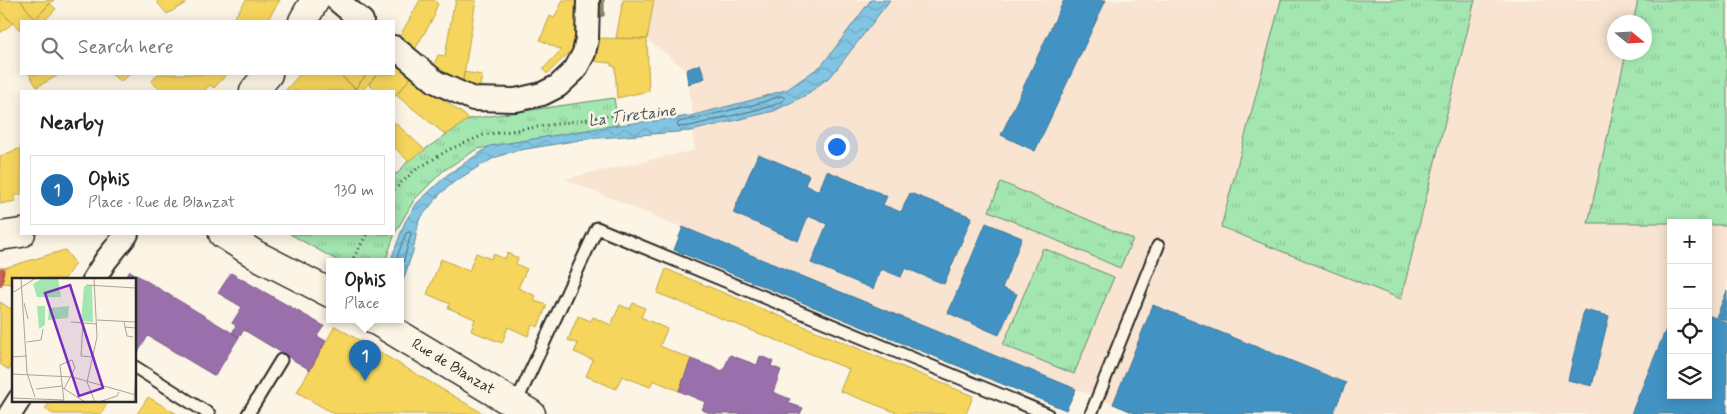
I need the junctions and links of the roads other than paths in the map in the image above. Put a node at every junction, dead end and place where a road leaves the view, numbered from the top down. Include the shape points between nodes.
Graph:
1 (315, 0) edge
2 (337, 0) edge
3 (588, 0) edge
4 (304, 20) edge
5 (361, 20) edge
6 (395, 48) edge
7 (267, 75) edge
8 (255, 90) edge
9 (20, 233) edge
10 (126, 235) edge
11 (225, 235) edge
12 (0, 236) edge
13 (1158, 246) dead end
14 (95, 278) edge
15 (326, 291) edge
16 (380, 323) edge
17 (281, 360) dead end
18 (136, 368) edge
19 (18, 402) edge
20 (523, 409) edge
21 (10, 414) edge
22 (209, 414) edge
23 (248, 414) edge
24 (1047, 414) edge
25 (1091, 414) edge

1 - 4 street
2 - 5 street
3 - 6 street via 584,53 574,70 558,86 542,94 516,100 473,99 436,82
7 - 8 street
9 - 12 street
10 - 14 street
11 - 15 street
13 - 25 lane
16 - 20 street, Rue de Blanzat
17 - 23 lane
18 - 22 lane
19 - 21 street
20 - 24 lane via 597,228

